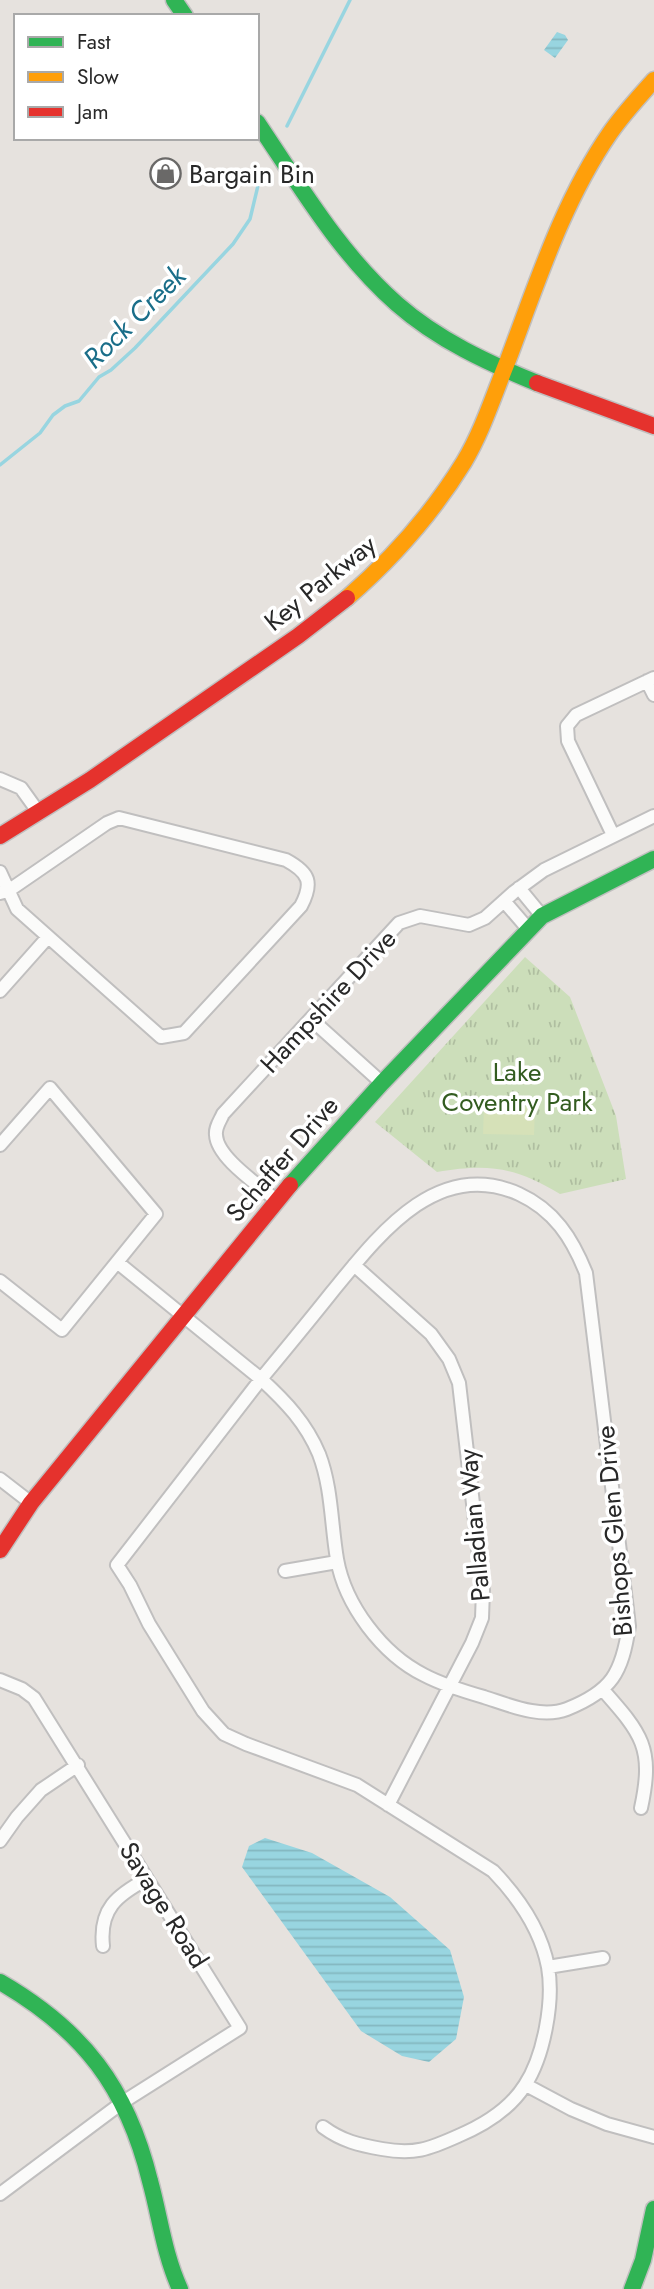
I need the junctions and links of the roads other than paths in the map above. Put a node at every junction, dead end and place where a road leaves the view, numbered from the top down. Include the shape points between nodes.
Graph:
1 (654, 80) edge
2 (259, 125) edge
3 (504, 371) junction
4 (654, 426) edge
5 (650, 680) edge
6 (654, 695) edge
7 (0, 779) edge
8 (39, 813) junction
9 (654, 816) edge
10 (613, 835) junction
11 (0, 836) edge
12 (654, 859) edge
13 (0, 872) edge
14 (519, 888) junction
15 (4, 892) edge
16 (504, 901) junction
17 (542, 916) junction
18 (529, 930) junction
19 (48, 937) junction
20 (0, 991) edge
21 (311, 1019) junction
22 (382, 1083) junction
23 (0, 1145) edge
24 (275, 1200) junction
25 (117, 1262) junction
26 (354, 1265) junction
27 (0, 1280) edge
28 (182, 1316) junction
29 (261, 1379) junction
30 (0, 1479) edge
31 (32, 1503) junction
32 (0, 1550) edge
33 (337, 1562) junction
34 (285, 1571) dead end
35 (0, 1680) edge
36 (449, 1687) junction
37 (603, 1690) junction
38 (78, 1765) junction
39 (388, 1805) junction
40 (641, 1808) dead end
41 (0, 1841) edge
42 (147, 1879) junction
43 (103, 1945) dead end
44 (603, 1958) dead end
45 (548, 1967) junction
46 (0, 1982) edge
47 (526, 2085) junction
48 (123, 2102) junction
49 (323, 2127) dead end
50 (654, 2137) edge
51 (0, 2194) edge
52 (654, 2209) edge
53 (180, 2289) edge
54 (632, 2289) edge

1 - 3 street, Key Parkway via 605,140 583,179
2 - 3 street via 319,215 371,280 430,329
3 - 4 street
3 - 8 street, Key Parkway via 465,460 413,534 381,570 308,630
5 - 6 street
5 - 10 street via 576,715 567,726 568,741
7 - 8 street via 21,788
8 - 11 street, Key Parkway
9 - 10 street, Hampshire Drive
10 - 14 street, Hampshire Drive
12 - 17 street, Schaffer Drive
13 - 15 street
14 - 16 street, Hampshire Drive
14 - 17 street
15 - 19 street
15 - 19 street via 119,818 286,860 307,877 309,891 301,906 184,1032 160,1037
16 - 18 street
16 - 21 street, Hampshire Drive via 469,925 419,916 400,923
17 - 18 street, Schaffer Drive
18 - 22 street, Schaffer Drive
19 - 20 street
21 - 22 street
21 - 24 street, Hampshire Drive via 218,1124 216,1135 224,1156
22 - 24 street, Schaffer Drive
23 - 25 street via 50,1088 156,1214
24 - 28 street, Schaffer Drive
25 - 27 street via 62,1331
25 - 28 street, Bishops Glen Drive
26 - 29 street, Bishops Glen Drive
26 - 36 street, Palladian Way via 431,1334 459,1383 483,1590 482,1618
26 - 37 street, Bishops Glen Drive via 418,1202 471,1185 504,1187 524,1196 561,1224 575,1246 586,1273 629,1626 625,1653
28 - 29 street, Bishops Glen Drive
28 - 31 street, Schaffer Drive
29 - 33 street, Bishops Glen Drive via 291,1407 318,1454 328,1482
29 - 39 street via 117,1565 203,1711 225,1734 357,1785
30 - 31 street
31 - 32 street, Schaffer Drive
33 - 34 street
33 - 36 street, Bishops Glen Drive via 352,1601 371,1630 421,1674
35 - 38 street, Savage Road via 34,1698
36 - 37 street, Bishops Glen Drive via 526,1710 559,1712
36 - 39 street, Palladian Way
37 - 40 street via 626,1715 647,1754 648,1779
38 - 41 street via 41,1790
38 - 42 street, Savage Road
39 - 45 street via 493,1871 536,1930
42 - 43 street via 113,1901 105,1917
42 - 48 street, Savage Road via 240,2028
44 - 45 street
45 - 47 street via 547,2022
46 - 48 street via 42,2007 82,2042
47 - 49 street via 504,2109 475,2129 426,2150 394,2151 354,2144
47 - 50 street via 607,2124
48 - 51 street
48 - 53 street via 146,2165 170,2271
52 - 54 street

